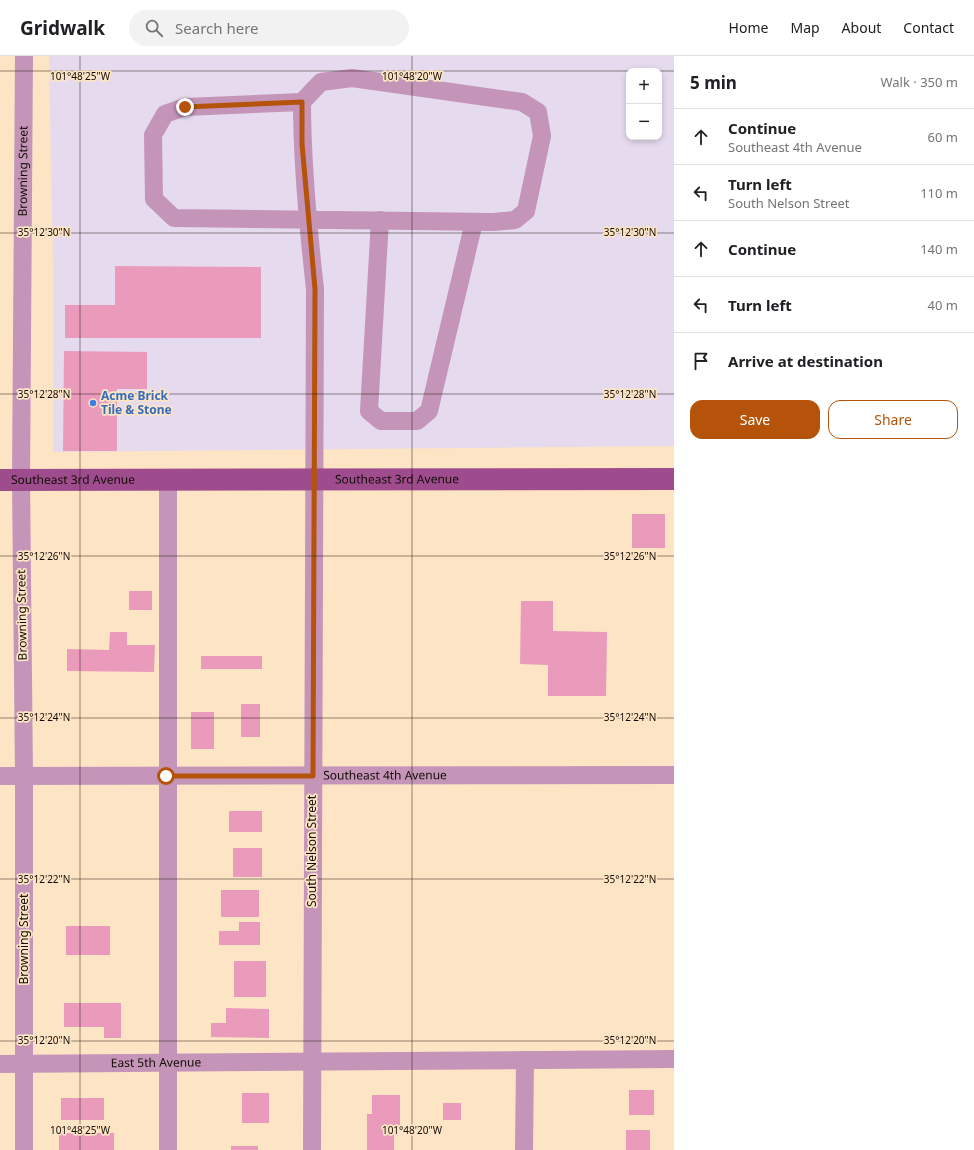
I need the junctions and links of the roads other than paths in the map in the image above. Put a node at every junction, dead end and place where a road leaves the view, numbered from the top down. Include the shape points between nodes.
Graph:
1 (24, 56) edge
2 (302, 102) junction
3 (308, 220) junction
4 (380, 220) junction
5 (474, 222) junction
6 (168, 479) junction
7 (314, 479) junction
8 (674, 479) edge
9 (11, 480) edge
10 (674, 775) edge
11 (0, 776) edge
12 (24, 776) junction
13 (166, 776) junction
14 (313, 776) junction
15 (674, 1059) edge
16 (525, 1060) junction
17 (312, 1062) junction
18 (168, 1063) junction
19 (0, 1064) edge
20 (24, 1064) junction
21 (24, 1150) edge
22 (168, 1150) edge
23 (312, 1150) edge
24 (524, 1150) edge

1 - 9 street, Browning Street
2 - 3 street, South Nelson Street via 302,144
2 - 3 street via 185,107 165,114 153,134 154,199 174,218
2 - 5 street via 321,82 352,78 522,102 538,112 542,136 526,211 515,220
3 - 4 street
3 - 7 street, South Nelson Street via 315,289
4 - 5 street
4 - 5 street via 369,411 381,421 417,421 429,412
6 - 7 main road, Southeast 3rd Avenue
6 - 9 main road, Southeast 3rd Avenue
6 - 13 street
7 - 8 main road, Southeast 3rd Avenue
7 - 14 street, South Nelson Street
9 - 12 street, Browning Street
10 - 14 street, Southeast 4th Avenue
11 - 12 street, Southeast 4th Avenue
12 - 13 street, Southeast 4th Avenue
12 - 20 street, Browning Street
13 - 14 street, Southeast 4th Avenue
13 - 18 street
14 - 17 street, South Nelson Street
15 - 16 street, East 5th Avenue
16 - 17 street, East 5th Avenue
16 - 24 street
17 - 18 street, East 5th Avenue
17 - 23 street, South Nelson Street
18 - 20 street, East 5th Avenue
18 - 22 street
19 - 20 street, East 5th Avenue
20 - 21 street, Browning Street

